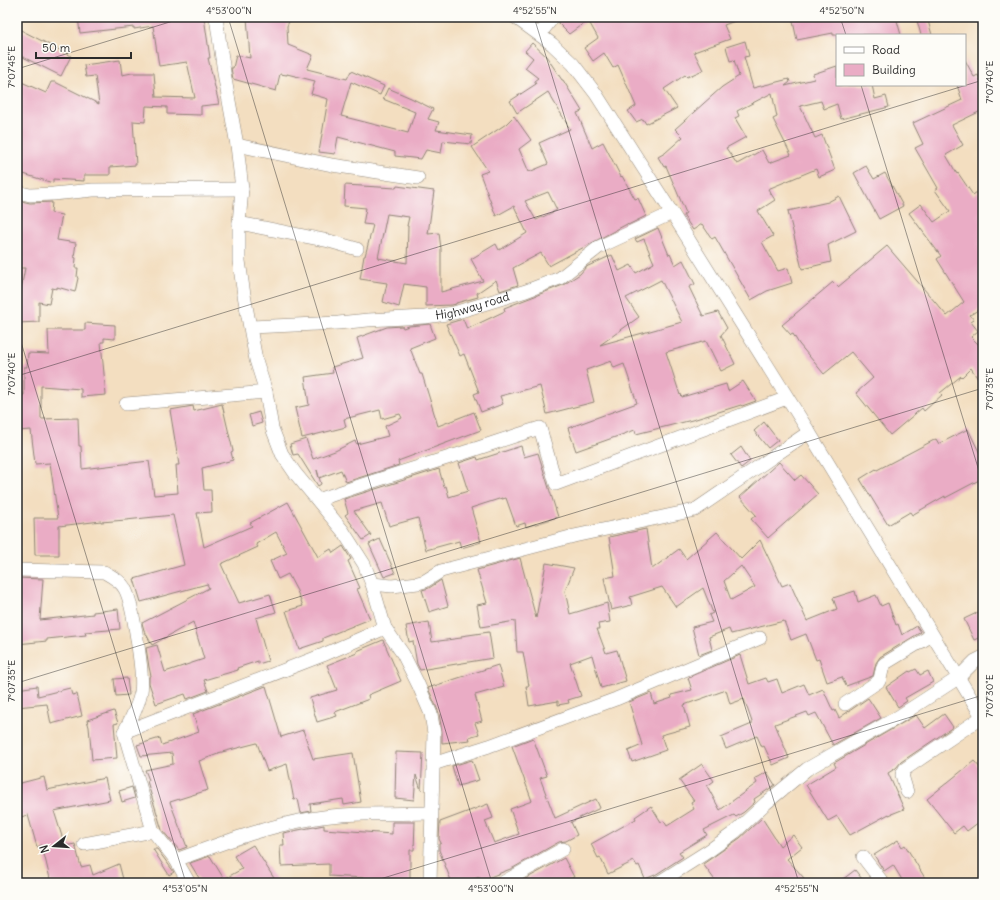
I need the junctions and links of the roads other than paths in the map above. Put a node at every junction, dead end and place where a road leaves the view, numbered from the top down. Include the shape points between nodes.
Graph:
1 (216, 17) edge
2 (515, 17) edge
3 (553, 17) edge
4 (540, 34) junction
5 (237, 145) junction
6 (418, 178) dead end
7 (242, 190) junction
8 (17, 192) edge
9 (672, 213) junction
10 (239, 223) junction
11 (357, 249) dead end
12 (251, 327) junction
13 (266, 392) junction
14 (787, 398) junction
15 (126, 404) dead end
16 (808, 432) junction
17 (318, 500) junction
18 (17, 570) edge
19 (372, 584) junction
20 (385, 628) junction
21 (932, 635) junction
22 (760, 638) dead end
23 (983, 657) edge
24 (958, 678) junction
25 (846, 704) dead end
26 (983, 717) edge
27 (124, 732) junction
28 (433, 764) junction
29 (907, 792) dead end
30 (431, 813) junction
31 (154, 831) junction
32 (84, 844) dead end
33 (563, 849) dead end
34 (863, 857) dead end
35 (176, 860) junction
36 (188, 883) edge
37 (430, 883) edge
38 (502, 883) edge
39 (658, 883) edge
40 (883, 883) edge

1 - 5 street
2 - 4 street
3 - 4 street
4 - 9 street via 573,64 596,94
5 - 6 street via 332,166
5 - 7 street
7 - 8 street via 93,190 30,195
7 - 10 street
9 - 12 street, Highway road via 599,247 560,278 454,313 338,324
9 - 14 street
10 - 11 street
10 - 12 street via 239,261
12 - 13 street via 256,360
13 - 15 street
13 - 17 street via 272,428 282,454
14 - 16 street
14 - 17 street via 556,484 540,428
16 - 19 street via 695,510 574,536 452,568 418,583 392,586
16 - 21 street
17 - 19 street via 343,531 364,564
18 - 27 street via 104,572 125,588 133,612 141,691 135,711
19 - 20 street
20 - 27 street via 323,655
20 - 28 street via 403,654 430,714 434,733
21 - 24 street
21 - 25 street via 884,664 879,681
22 - 28 street via 616,699
23 - 24 street via 975,661
24 - 26 street
24 - 39 street via 898,717 807,770 735,832
26 - 29 street via 905,769 902,775
27 - 31 street
28 - 30 street
30 - 35 street via 349,815 311,819 246,835
30 - 37 street
31 - 32 street
31 - 35 street
33 - 38 street
34 - 40 street
35 - 36 street

